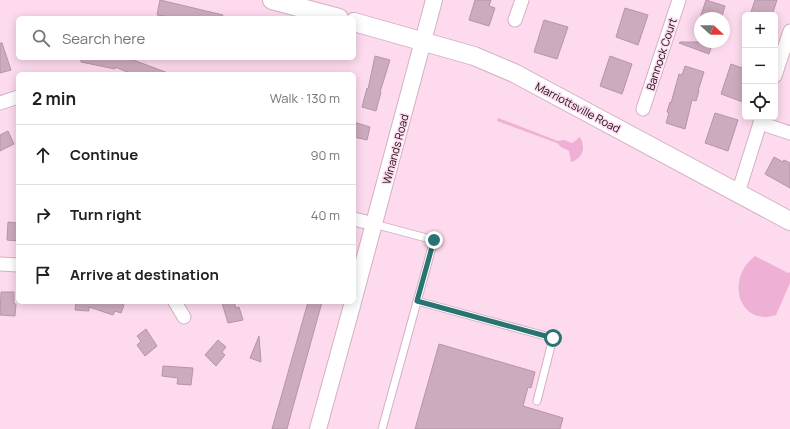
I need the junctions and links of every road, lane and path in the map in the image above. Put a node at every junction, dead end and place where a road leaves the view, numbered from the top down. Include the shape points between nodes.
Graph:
1 (272, 0) edge
2 (434, 0) edge
3 (522, 0) edge
4 (679, 0) edge
5 (332, 16) edge
6 (515, 20) dead end
7 (356, 23) edge
8 (790, 31) edge
9 (423, 41) junction
10 (788, 44) edge
11 (778, 69) edge
12 (16, 99) edge
13 (0, 103) edge
14 (643, 109) dead end
15 (761, 120) edge
16 (790, 133) edge
17 (738, 192) junction
18 (356, 220) edge
19 (790, 221) edge
20 (374, 224) junction
21 (0, 264) edge
22 (16, 265) edge
23 (356, 291) edge
24 (417, 301) junction
25 (176, 304) edge
26 (352, 304) edge
27 (184, 317) dead end
28 (537, 401) dead end
29 (318, 429) edge
30 (382, 429) edge

1 - 5 main road
2 - 9 street, Winands Road
3 - 6 street
4 - 14 street, Bannock Court
7 - 9 main road, Marriottsville Road
8 - 10 street
9 - 17 main road, Marriottsville Road via 474,56 514,73
9 - 20 street, Winands Road
10 - 11 street
12 - 13 street
15 - 16 street
15 - 17 street
17 - 19 main road, Marriottsville Road
18 - 20 street
20 - 23 street, Winands Road
20 - 24 lane via 434,240
21 - 22 street
24 - 28 lane via 553,338
24 - 30 lane
25 - 27 street
26 - 29 street

